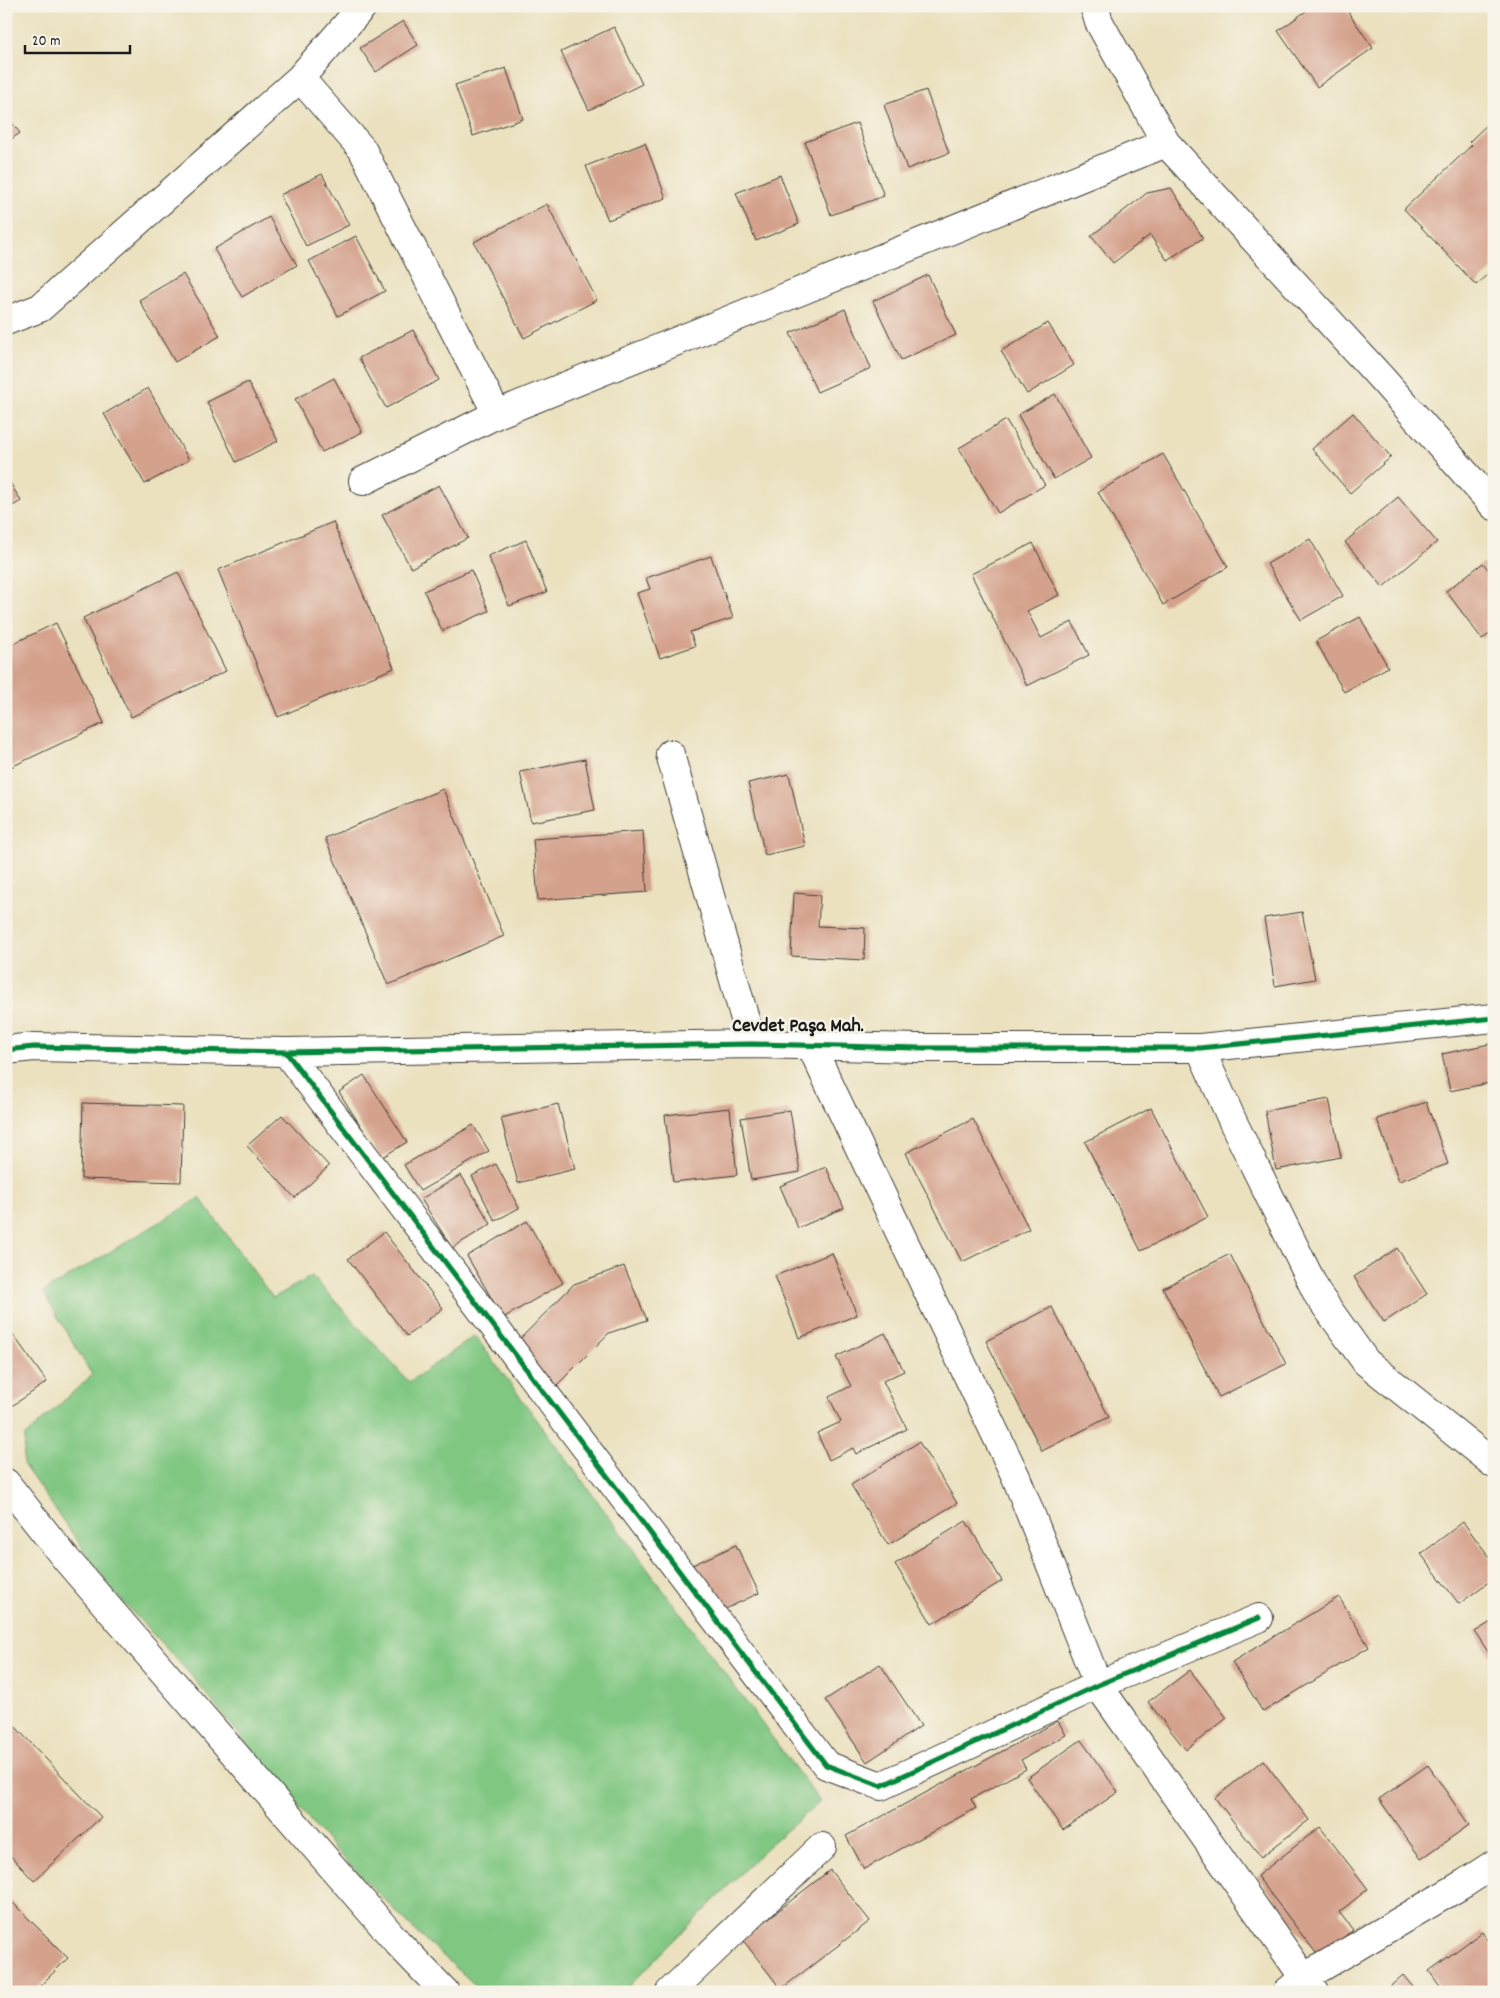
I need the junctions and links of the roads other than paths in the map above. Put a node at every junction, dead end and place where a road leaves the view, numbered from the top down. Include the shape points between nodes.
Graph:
1 (363, 6) edge
2 (1094, 6) edge
3 (300, 78) junction
4 (1166, 143) junction
5 (6, 321) edge
6 (497, 414) junction
7 (363, 481) dead end
8 (1494, 506) edge
9 (670, 754) dead end
10 (1494, 1018) edge
11 (752, 1044) junction
12 (812, 1046) junction
13 (1200, 1048) junction
14 (6, 1050) edge
15 (286, 1052) junction
16 (1494, 1464) edge
17 (6, 1483) edge
18 (1259, 1618) dead end
19 (1098, 1686) junction
20 (822, 1847) dead end
21 (1494, 1864) edge
22 (1301, 1987) edge
23 (445, 1992) edge
24 (670, 1992) edge

1 - 3 street
2 - 4 street via 1099,22
3 - 5 street via 40,308
3 - 6 street via 362,149
4 - 6 street
4 - 8 street
6 - 7 street
9 - 11 street
10 - 13 street
11 - 12 street
11 - 15 street
12 - 13 street
12 - 19 street via 1016,1477
13 - 16 street via 1318,1295 1366,1362
14 - 15 street via 34,1047
15 - 19 street via 826,1765 881,1786
17 - 23 street via 66,1559
18 - 19 street
19 - 22 street
20 - 24 street
21 - 22 street

